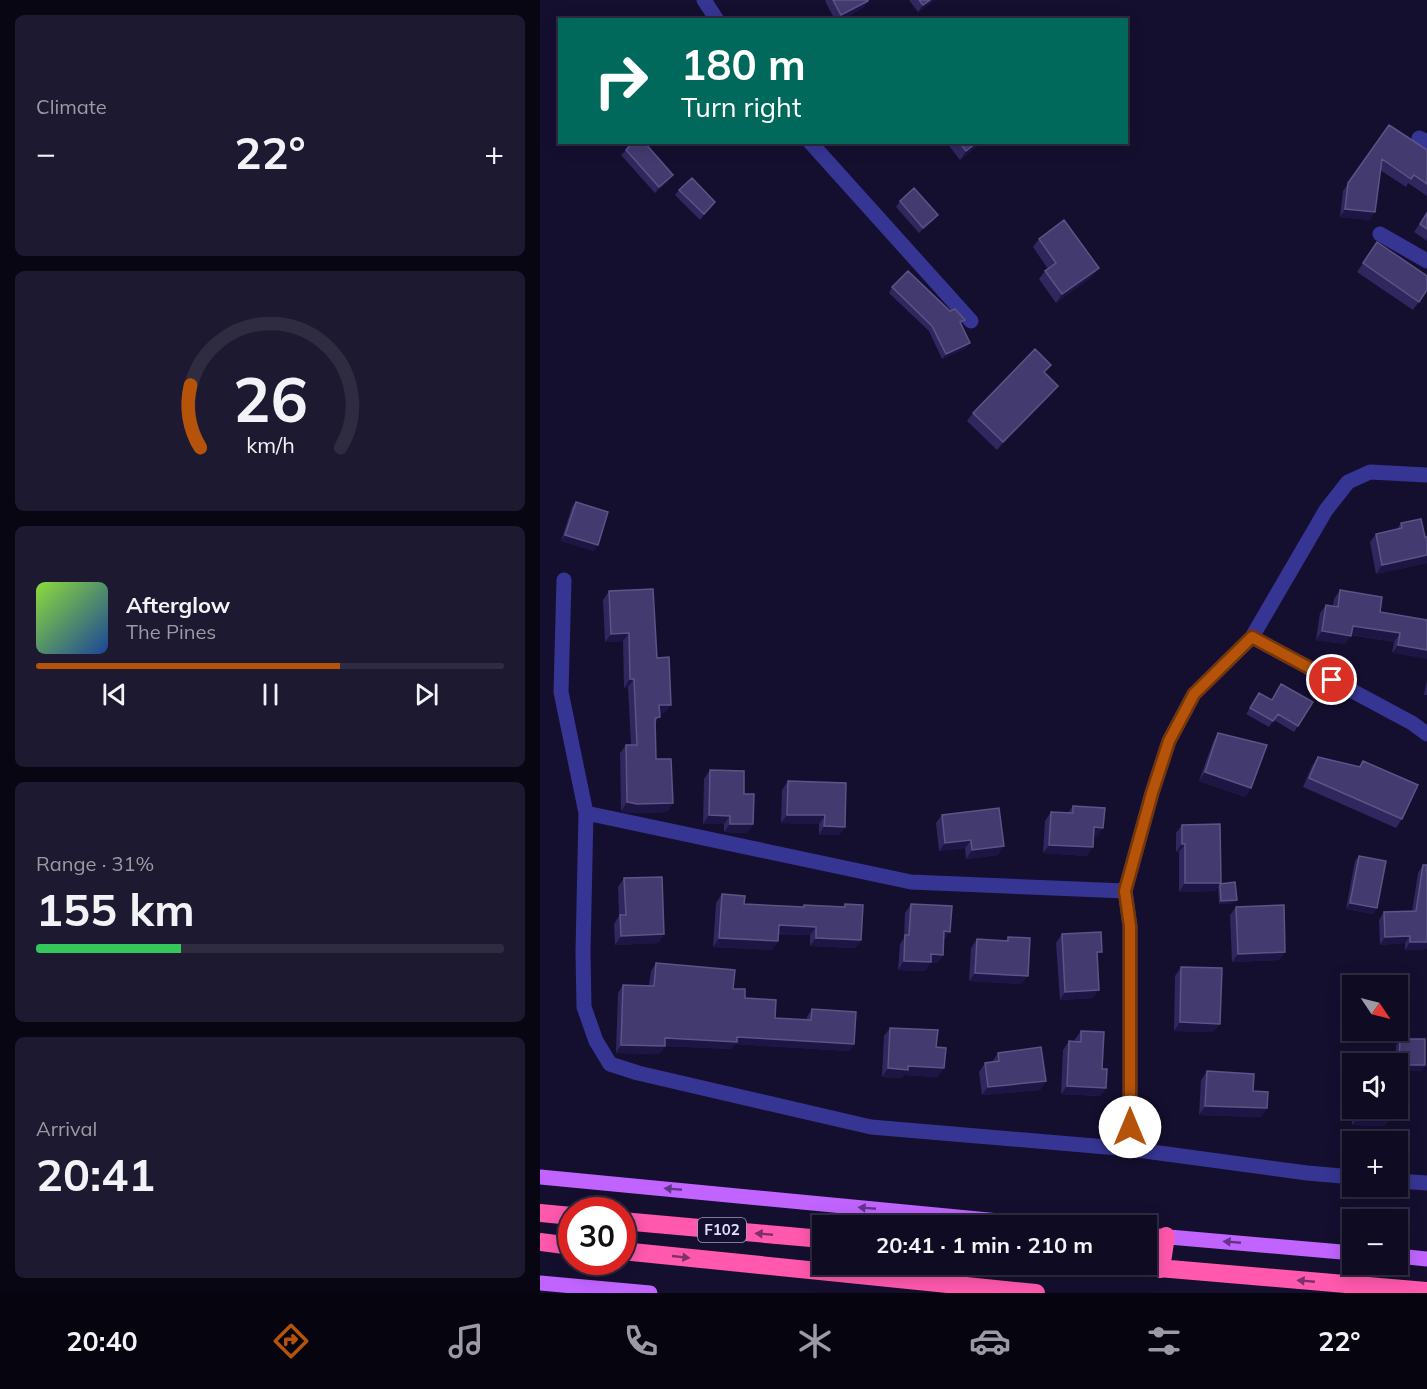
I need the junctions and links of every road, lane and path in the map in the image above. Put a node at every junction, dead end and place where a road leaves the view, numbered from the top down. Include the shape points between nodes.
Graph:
1 (704, 0) edge
2 (716, 18) edge
3 (812, 144) edge
4 (1380, 234) dead end
5 (1427, 261) edge
6 (971, 321) dead end
7 (1427, 475) edge
8 (564, 580) dead end
9 (1252, 637) junction
10 (1427, 734) edge
11 (586, 813) junction
12 (1125, 891) junction
13 (1130, 1149) junction
14 (1342, 1176) edge
15 (540, 1177) edge
16 (1408, 1182) edge
17 (1427, 1184) edge
18 (540, 1213) edge
19 (558, 1215) edge
20 (936, 1215) edge
21 (636, 1222) edge
22 (1157, 1236) edge
23 (1166, 1236) junction
24 (812, 1238) edge
25 (540, 1242) edge
26 (558, 1244) edge
27 (1342, 1251) edge
28 (636, 1252) edge
29 (1408, 1257) edge
30 (1427, 1259) edge
31 (1157, 1269) edge
32 (1161, 1269) junction
33 (540, 1283) edge
34 (1427, 1291) edge
35 (650, 1293) edge
36 (1036, 1293) edge

1 - 2 street
3 - 6 street
4 - 5 street
7 - 9 street via 1370,472 1348,482 1326,510
8 - 11 street via 561,692
9 - 10 street
9 - 12 street via 1194,694 1169,741
11 - 12 street via 911,882
11 - 13 street via 584,1007 596,1041 610,1064 871,1127
12 - 13 street via 1130,926
13 - 14 street
20 -> 15 main road
16 - 17 street
18 - 19 highway
24 -> 21 highway, F102
22 - 23 main road
27 -> 23 main road
23 - 32 highway
25 - 26 highway
28 -> 36 highway, F102
29 - 30 main road
31 - 32 highway
34 -> 32 highway
33 - 35 main road

